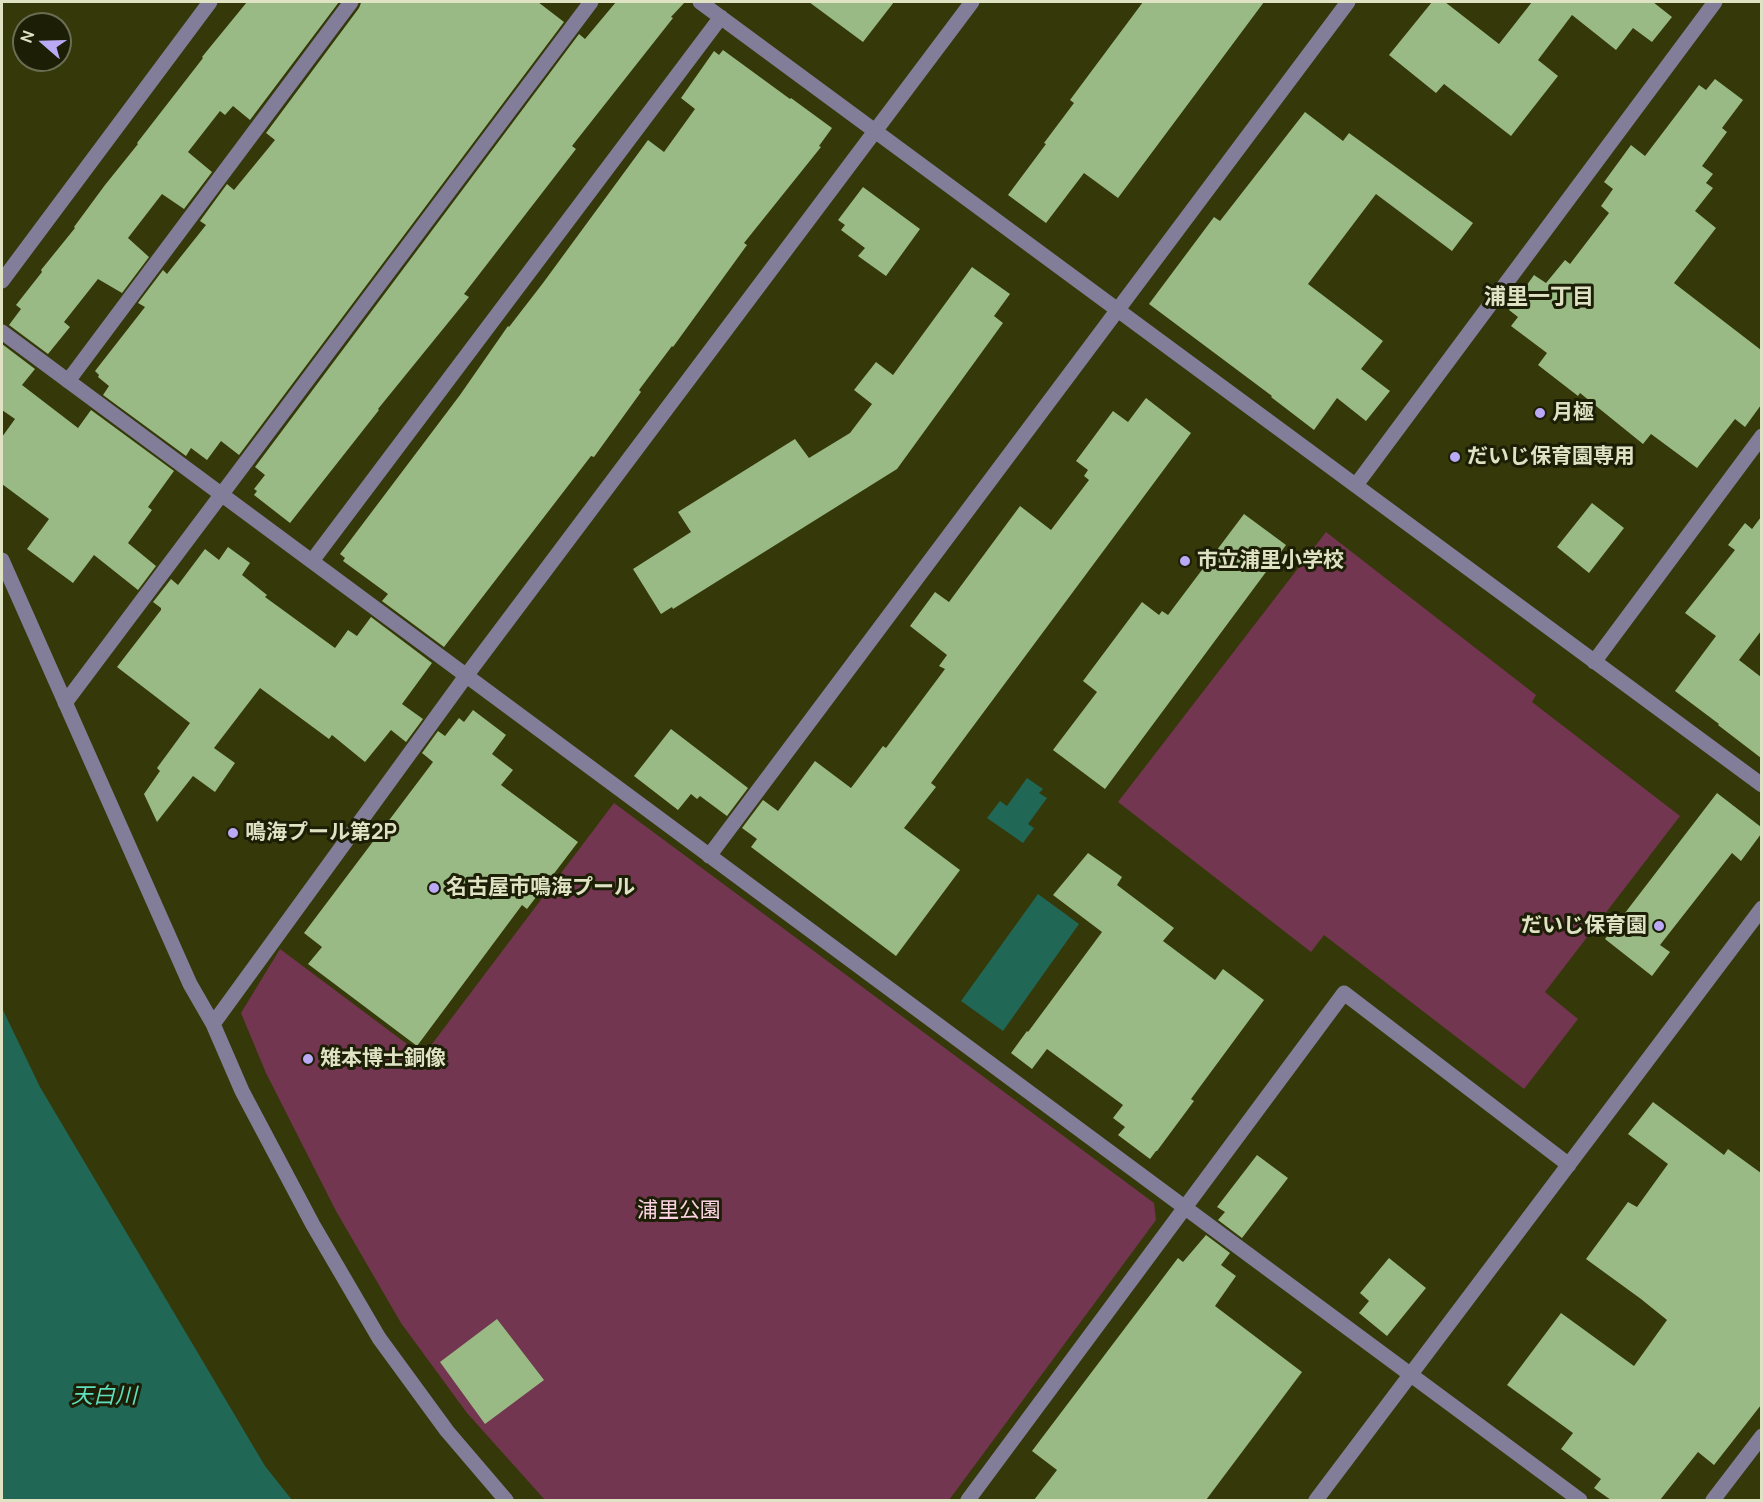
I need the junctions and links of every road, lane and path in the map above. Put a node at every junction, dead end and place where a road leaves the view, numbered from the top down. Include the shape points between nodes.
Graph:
1 (210, 2) edge
2 (351, 2) edge
3 (591, 2) edge
4 (700, 2) edge
5 (972, 2) edge
6 (1348, 2) edge
7 (1716, 2) edge
8 (721, 16) junction
9 (876, 132) junction
10 (2, 280) edge
11 (1117, 310) junction
12 (2, 332) edge
13 (68, 381) junction
14 (1761, 436) edge
15 (1356, 485) junction
16 (222, 495) junction
17 (2, 560) edge
18 (312, 561) junction
19 (1594, 662) junction
20 (466, 676) junction
21 (65, 704) junction
22 (1761, 785) edge
23 (710, 856) junction
24 (1761, 908) edge
25 (213, 1024) junction
26 (1569, 1165) junction
27 (1184, 1207) junction
28 (1410, 1375) junction
29 (1761, 1436) edge
30 (506, 1500) edge
31 (968, 1500) edge
32 (1316, 1500) edge
33 (1580, 1500) edge
34 (1713, 1500) edge

1 - 10 street
2 - 13 street
3 - 16 street
4 - 8 street
5 - 9 street
6 - 11 street
7 - 15 street
8 - 9 street
8 - 18 street
9 - 11 street
9 - 20 street
11 - 15 street
11 - 23 street
12 - 13 street
13 - 16 street
14 - 19 street
15 - 19 street
16 - 18 street
16 - 21 street
17 - 21 street
18 - 20 street
19 - 22 street
20 - 23 street
20 - 25 street
21 - 25 street via 190,984
23 - 27 street
24 - 26 street
25 - 30 street via 242,1091 379,1338 447,1431
26 - 27 street via 1344,993
26 - 28 street
27 - 28 street
27 - 31 street
28 - 32 street
28 - 33 street
29 - 34 street

